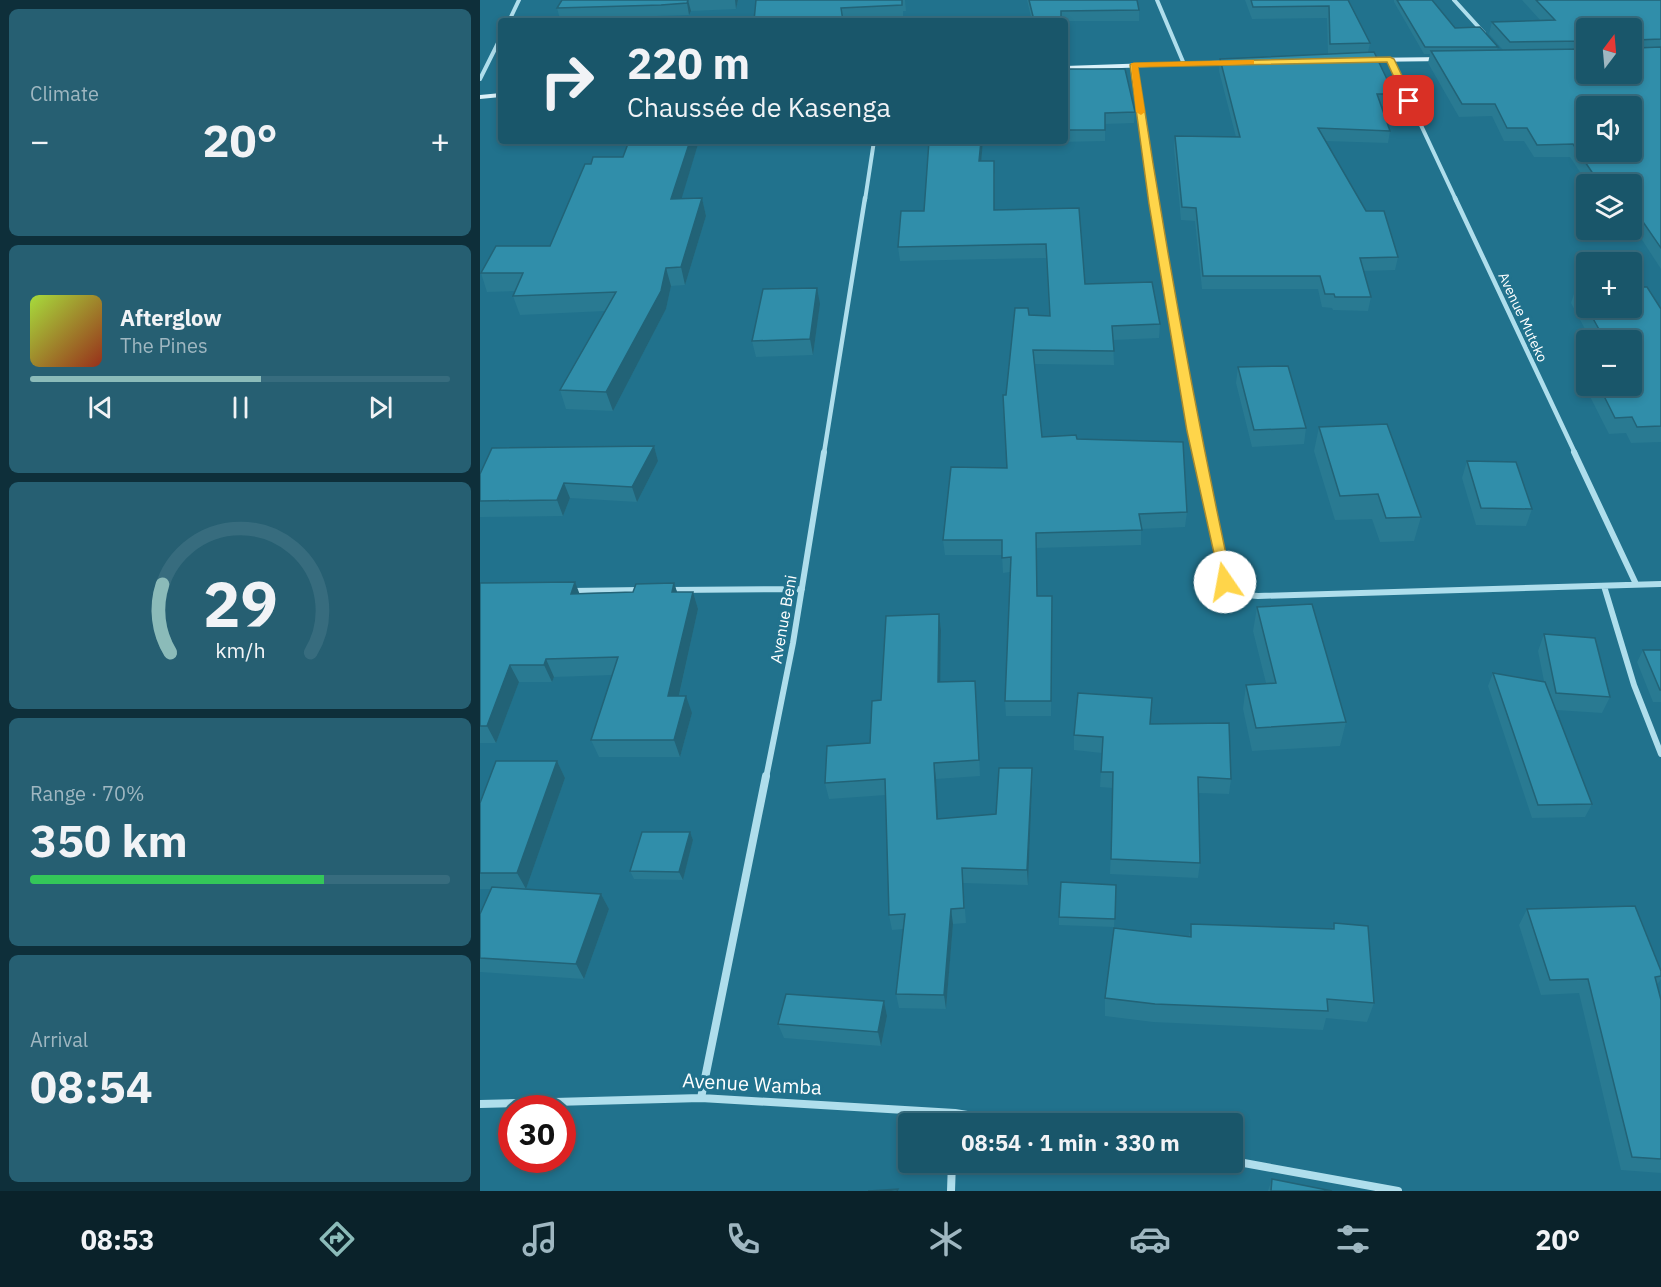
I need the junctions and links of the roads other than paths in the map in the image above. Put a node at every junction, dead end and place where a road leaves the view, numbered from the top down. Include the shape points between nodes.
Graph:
1 (519, 0) edge
2 (1157, 0) edge
3 (1454, 0) edge
4 (510, 18) edge
5 (1491, 42) edge
6 (498, 43) edge
7 (1390, 59) junction
8 (1460, 59) edge
9 (1355, 60) edge
10 (1241, 62) edge
11 (1184, 64) junction
12 (1134, 65) junction
13 (1068, 68) edge
14 (480, 79) edge
15 (498, 95) edge
16 (480, 97) edge
17 (874, 144) edge
18 (1636, 584) junction
19 (1661, 584) edge
20 (1604, 586) junction
21 (802, 589) junction
22 (655, 590) edge
23 (666, 590) edge
24 (562, 591) edge
25 (1661, 754) edge
26 (701, 1098) junction
27 (480, 1104) edge
28 (954, 1113) edge
29 (1243, 1163) edge
30 (952, 1173) edge
31 (951, 1191) edge
32 (1398, 1191) edge

1 - 4 street
2 - 11 street
3 - 5 street
6 - 14 street
7 - 8 main road
7 - 9 main road
7 - 18 street, Avenue Muteko
10 - 11 main road
11 - 12 main road
12 - 13 main road
12 - 20 street via 1193,431 1225,582 1233,591 1258,596
15 - 16 main road
17 - 21 street, Avenue Beni
18 - 19 street
18 - 20 street
20 - 25 street via 1634,685
21 - 23 street
21 - 26 street, Avenue Beni
22 - 24 street
26 - 27 street, Avenue Wamba
26 - 28 street, Avenue Wamba
29 - 32 street
30 - 31 street

